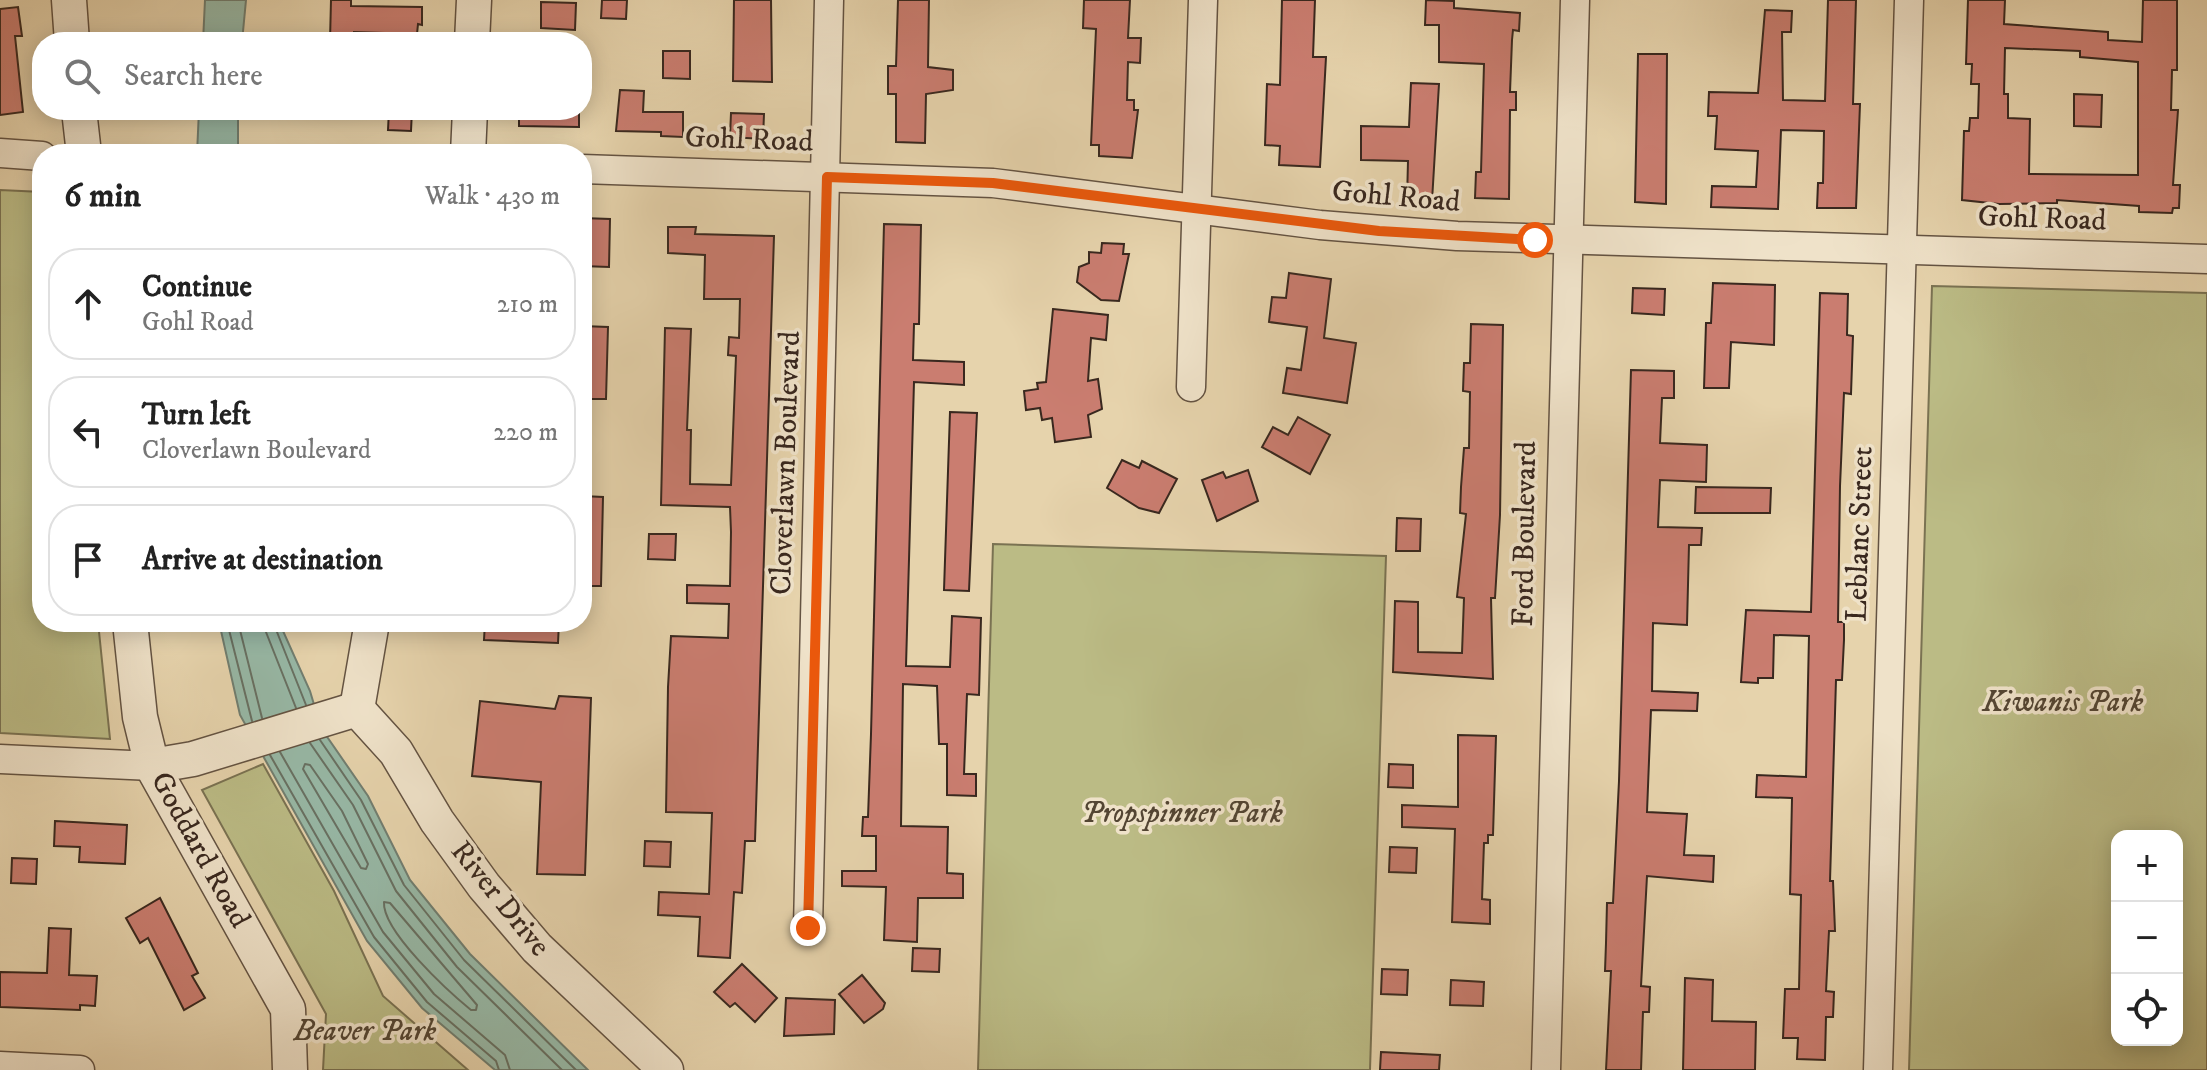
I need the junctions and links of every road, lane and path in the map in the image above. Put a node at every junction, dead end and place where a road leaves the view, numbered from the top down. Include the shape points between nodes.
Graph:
1 (69, 0) edge
2 (474, 0) edge
3 (829, 0) edge
4 (1203, 0) edge
5 (1575, 0) edge
6 (1909, 0) edge
7 (71, 32) edge
8 (472, 32) edge
9 (80, 120) edge
10 (470, 120) edge
11 (83, 144) edge
12 (468, 144) edge
13 (0, 153) edge
14 (32, 155) edge
15 (592, 169) edge
16 (827, 177) junction
17 (1196, 208) junction
18 (1568, 241) junction
19 (1902, 249) junction
20 (2207, 259) edge
21 (1191, 387) dead end
22 (131, 632) edge
23 (370, 632) edge
24 (357, 709) junction
25 (0, 759) edge
26 (152, 766) junction
27 (808, 928) dead end
28 (0, 1066) edge
29 (80, 1070) edge
30 (290, 1070) edge
31 (666, 1070) edge
32 (1546, 1070) edge
33 (1878, 1070) edge

1 - 7 street
2 - 8 street
3 - 16 street, Cloverlawn Boulevard
4 - 17 street
5 - 18 street, Ford Boulevard
6 - 19 street, Leblanc Street
9 - 11 street
10 - 12 street
13 - 14 street
15 - 16 street, Gohl Road
16 - 17 street, Gohl Road via 993,183
16 - 27 street, Cloverlawn Boulevard
17 - 18 street, Gohl Road via 1379,231
17 - 21 street
18 - 19 street, Gohl Road
18 - 32 street, Ford Boulevard
19 - 20 street, Gohl Road
19 - 33 street, Leblanc Street
22 - 26 street, Goddard Road via 140,717
23 - 24 street
24 - 26 street
24 - 31 street, River Drive via 396,752 437,821 537,948
25 - 26 street
26 - 30 street, Goddard Road via 288,1009
28 - 29 street

